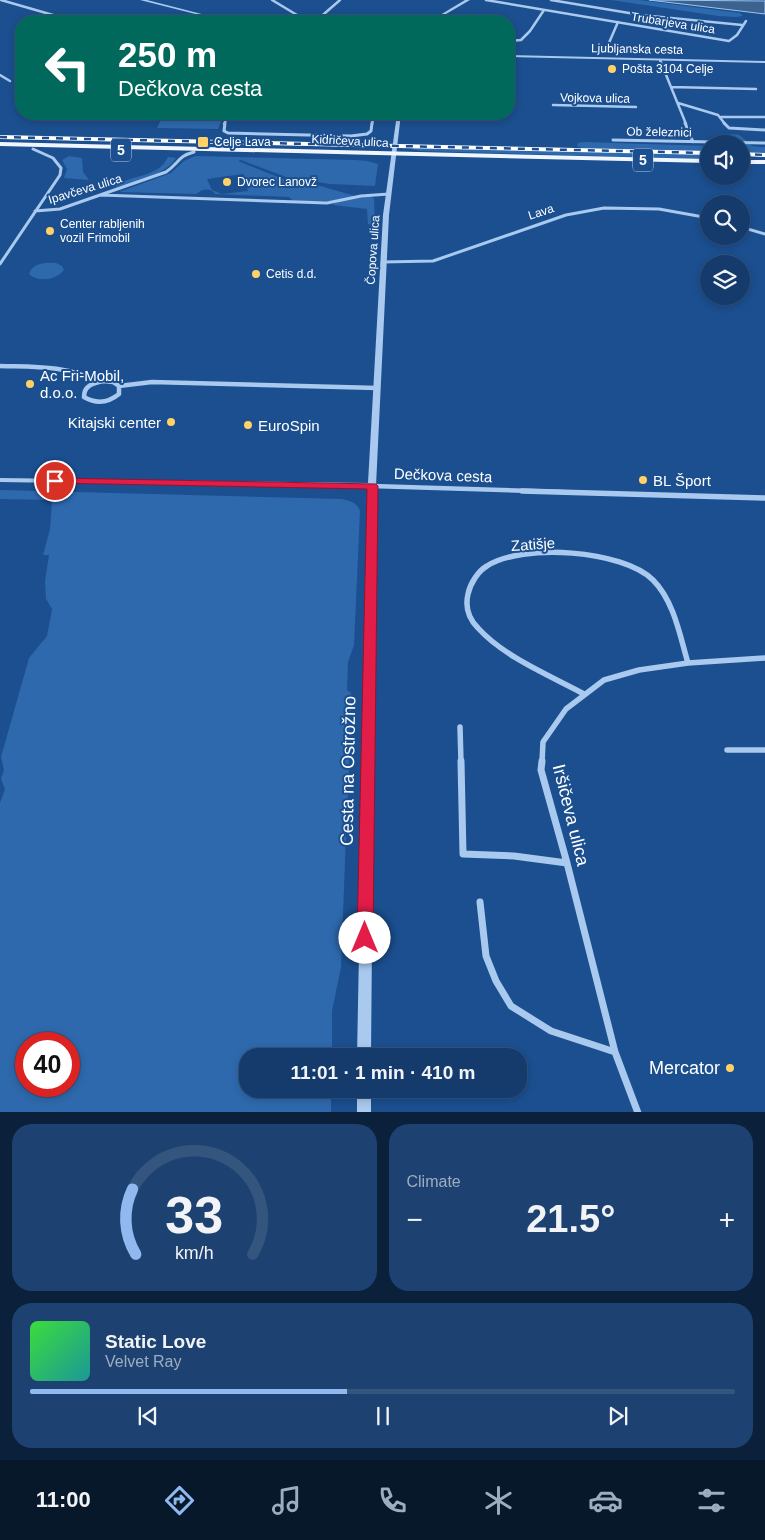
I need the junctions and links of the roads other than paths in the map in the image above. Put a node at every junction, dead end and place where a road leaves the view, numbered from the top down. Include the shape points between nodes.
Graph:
1 (1, 0) edge
2 (142, 0) edge
3 (272, 0) edge
4 (340, 0) edge
5 (468, 0) edge
6 (486, 0) edge
7 (551, 0) edge
8 (585, 5) junction
9 (544, 10) junction
10 (570, 14) junction
11 (53, 15) dead end
12 (203, 15) edge
13 (297, 15) edge
14 (323, 15) edge
15 (442, 15) edge
16 (746, 21) dead end
17 (618, 22) junction
18 (742, 25) junction
19 (515, 40) edge
20 (605, 52) dead end
21 (515, 56) edge
22 (660, 60) junction
23 (765, 62) edge
24 (0, 76) edge
25 (10, 81) dead end
26 (671, 87) junction
27 (756, 89) dead end
28 (678, 103) junction
29 (553, 105) dead end
30 (636, 107) dead end
31 (720, 116) junction
32 (765, 117) edge
33 (226, 120) edge
34 (373, 120) edge
35 (398, 120) edge
36 (765, 130) edge
37 (613, 140) dead end
38 (693, 142) junction
39 (765, 143) edge
40 (0, 144) edge
41 (0, 148) edge
42 (33, 149) junction
43 (194, 152) junction
44 (394, 154) junction
45 (700, 161) edge
46 (750, 162) edge
47 (765, 162) edge
48 (389, 194) junction
49 (100, 195) junction
50 (35, 211) junction
51 (700, 217) edge
52 (750, 230) edge
53 (765, 234) edge
54 (383, 262) junction
55 (0, 264) edge
56 (0, 366) edge
57 (98, 382) junction
58 (120, 386) junction
59 (377, 388) junction
60 (0, 480) edge
61 (372, 486) junction
62 (765, 498) edge
63 (765, 658) edge
64 (688, 663) junction
65 (584, 694) junction
66 (460, 727) dead end
67 (727, 750) dead end
68 (765, 750) edge
69 (567, 863) junction
70 (480, 902) dead end
71 (364, 1048) edge
72 (615, 1052) junction
73 (364, 1098) edge
74 (364, 1112) edge
75 (638, 1112) edge

1 - 11 street
2 - 12 street
3 - 13 street
4 - 14 street
5 - 15 street
6 - 9 street, Trubarjeva ulica
7 - 8 street
8 - 10 street
8 - 18 street via 641,15
9 - 10 street, Trubarjeva ulica
9 - 19 street via 530,31 521,40
10 - 17 street, Trubarjeva ulica
16 - 18 street, Trubarjeva ulica
17 - 18 street, Trubarjeva ulica via 729,41
17 - 20 street, Trubarjeva ulica
21 - 22 street, Ljubljanska cesta
22 - 23 street, Ljubljanska cesta
22 - 26 street
24 - 25 street
26 - 27 street
26 - 28 street
28 - 31 street
28 - 38 street
29 - 30 street, Vojkova ulica
31 - 32 street
31 - 36 street via 730,129
33 - 34 street via 223,127 228,133 351,136 367,134 371,131
35 - 44 street, Čopova ulica
37 - 38 street, Ob železnici
38 - 39 street, Ob železnici
40 - 44 main road, Kidričeva ulica / 5
41 - 42 main road, Kidričeva ulica / 5
42 - 43 main road, Kidričeva ulica / 5
42 - 50 street via 53,158 61,168 60,175
43 - 44 main road, Kidričeva ulica / 5 via 368,157
43 - 49 street, Ipavčeva ulica via 182,156 166,172
44 - 45 main road, 5
44 - 48 street, Čopova ulica
46 - 47 main road
48 - 49 street via 326,203
48 - 54 street, Čopova ulica
49 - 50 street, Ipavčeva ulica via 60,209
50 - 55 street, Ipavčeva ulica
51 - 54 street, Lava via 659,210 604,208 566,215 433,260
52 - 53 street
54 - 59 street, Čopova ulica
56 - 57 street via 67,370
57 - 58 street via 113,382
57 - 58 street via 88,386 84,392 87,399 101,402 112,399 121,391
58 - 59 street via 152,382
59 - 61 street, Čopova ulica
60 - 61 street, Dečkova cesta
61 - 62 street, Dečkova cesta
61 - 71 street, Cesta na Ostrožno
63 - 64 street, Iršičeva ulica
64 - 65 street, Iršičeva ulica via 639,670 604,680
64 - 65 street, Zatišje via 667,600 651,579 630,565 596,554 510,556 488,564 476,576 468,592 470,618 476,627 497,645
65 - 69 street, Iršičeva ulica via 566,709 543,742 541,770
66 - 69 street via 463,854
67 - 68 street
69 - 72 street, Iršičeva ulica
70 - 72 street via 486,956 511,1006 551,1031
72 - 75 street, Iršičeva ulica
73 - 74 street

